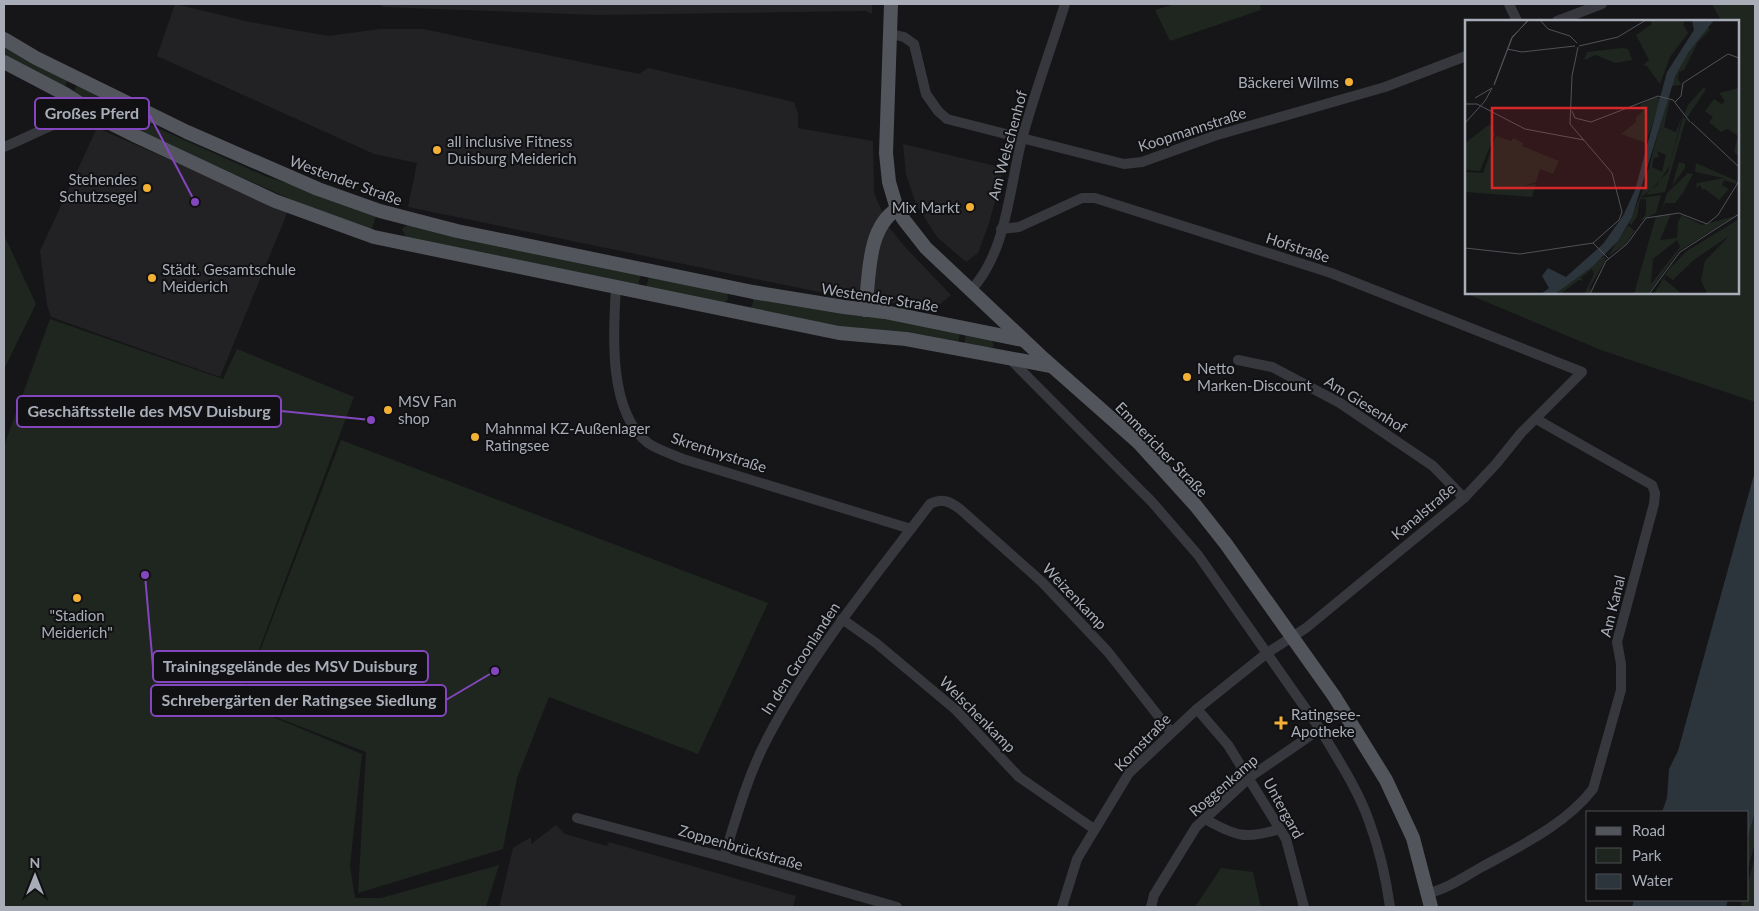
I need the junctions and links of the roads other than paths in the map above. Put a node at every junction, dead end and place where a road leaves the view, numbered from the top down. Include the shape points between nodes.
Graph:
1 (891, 4) edge
2 (1065, 4) edge
3 (1509, 4) edge
4 (1602, 4) edge
5 (1516, 20) edge
6 (1560, 20) edge
7 (891, 34) junction
8 (4, 39) edge
9 (1465, 56) edge
10 (4, 62) edge
11 (76, 108) junction
12 (93, 112) junction
13 (187, 132) junction
14 (1022, 138) junction
15 (4, 147) edge
16 (897, 209) junction
17 (406, 219) junction
18 (1001, 229) junction
19 (394, 242) junction
20 (616, 287) junction
21 (731, 287) junction
22 (971, 290) junction
23 (724, 310) junction
24 (865, 310) junction
25 (1024, 340) junction
26 (1009, 358) junction
27 (1238, 360) dead end
28 (1043, 362) junction
29 (1582, 372) joint
30 (1031, 379) junction
31 (1536, 419) junction
32 (1464, 498) junction
33 (940, 499) joint
34 (911, 529) junction
35 (842, 619) junction
36 (1292, 637) junction
37 (1267, 653) junction
38 (1197, 709) junction
39 (1320, 729) junction
40 (1171, 732) junction
41 (1250, 777) junction
42 (577, 818) dead end
43 (1205, 819) junction
44 (1094, 829) junction
45 (1279, 829) junction
46 (724, 857) junction
47 (1428, 893) junction
48 (897, 907) edge
49 (1062, 907) edge
50 (1150, 907) edge
51 (1304, 907) edge
52 (1390, 907) edge
53 (1431, 907) edge

1 - 7 main road, Emmericher Straße
2 - 14 street, Am Welschenhof
3 - 5 street
4 - 6 street
7 - 14 street, Koopmannstraße via 914,44 926,94 942,115 959,123
7 - 16 main road, Emmericher Straße via 886,154 889,182
8 - 13 main road, Westender Straße
9 - 14 street, Koopmannstraße via 1385,87 1216,135 1133,164 1113,162
10 - 11 main road
11 - 12 main road
11 - 15 street
12 - 13 street via 120,111
12 - 19 main road via 136,136 276,200 324,220
13 - 17 main road, Westender Straße via 343,200
14 - 18 street, Am Welschenhof
16 - 22 main road, Emmericher Straße via 915,235
16 - 24 main road via 886,216 875,238
17 - 19 main road via 395,227
17 - 21 main road, Westender Straße
18 - 22 street, Am Welschenhof via 986,270
18 - 29 street, Hofstraße via 1019,227 1082,198 1095,198 1331,273
19 - 20 main road
20 - 23 main road
20 - 34 street, Skrentnystraße via 615,343 622,404 634,429 648,443 683,459
21 - 23 main road via 734,299
21 - 24 main road, Westender Straße
22 - 25 main road, Emmericher Straße
23 - 26 main road via 839,333 906,340
24 - 25 main road, Westender Straße
25 - 26 main road via 1019,355
25 - 28 main road, Emmericher Straße
26 - 28 main road
26 - 30 street
27 - 32 street, Am Giesenhof via 1272,367 1340,403 1433,466
28 - 30 street via 1032,371
28 - 36 main road, Emmericher Straße via 1109,415 1166,472 1226,544
29 - 31 street, Kanalstraße
30 - 37 street via 1159,510 1198,555
31 - 32 street, Kanalstraße
31 - 47 street, Am Kanal via 1652,485 1655,493 1617,642 1621,690 1593,789 1583,802 1538,836
32 - 36 street, Kanalstraße
33 - 34 street, In den Groonlanden via 930,504
33 - 40 street, Weizenkamp via 955,506 1042,582 1108,652
34 - 35 street, In den Groonlanden
35 - 44 street, Welschenkamp via 956,710 1019,777
35 - 46 street, In den Groonlanden via 766,740 736,816
36 - 37 street, Kanalstraße
36 - 47 main road, Emmericher Straße via 1364,742 1398,802 1416,846
37 - 38 street, Kornstraße
37 - 39 street
38 - 40 street, Kornstraße
38 - 41 street, Untergard
39 - 41 street, Roggenkamp
39 - 52 street via 1369,820
40 - 44 street, Kornstraße via 1129,773
41 - 43 street, Roggenkamp
41 - 45 street, Untergard
42 - 46 street, Zoppenbrückstraße
43 - 45 street via 1240,836 1257,836
43 - 50 street, Roggenkamp via 1183,847
44 - 49 street, Kornstraße via 1077,859
45 - 51 street, Untergard via 1286,839
46 - 48 street, Zoppenbrückstraße
47 - 53 main road, Emmericher Straße

